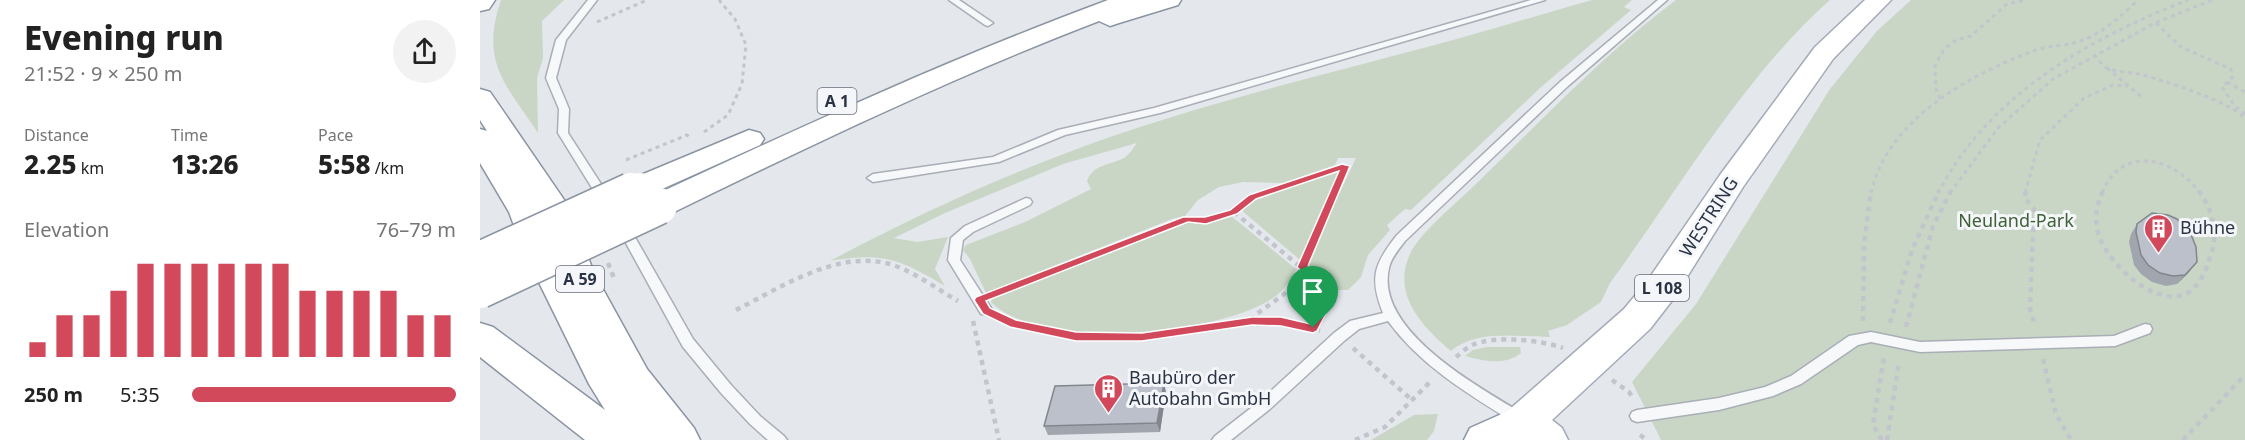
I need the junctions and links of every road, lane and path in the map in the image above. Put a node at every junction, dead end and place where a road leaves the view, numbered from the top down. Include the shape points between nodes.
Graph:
1 (483, 0) edge
2 (593, 0) edge
3 (647, 0) edge
4 (719, 0) edge
5 (953, 0) edge
6 (1089, 0) edge
7 (1131, 0) edge
8 (1169, 0) edge
9 (1541, 0) edge
10 (1663, 0) edge
11 (1879, 0) edge
12 (2025, 0) edge
13 (2138, 0) edge
14 (2188, 0) edge
15 (2212, 0) edge
16 (480, 4) edge
17 (988, 22) dead end
18 (2155, 23) junction
19 (594, 24) dead end
20 (2098, 33) junction
21 (2108, 37) junction
22 (2119, 42) junction
23 (993, 53) junction
24 (2094, 55) junction
25 (2106, 68) junction
26 (480, 80) edge
27 (2227, 82) junction
28 (2128, 86) junction
29 (2245, 92) edge
30 (2143, 98) dead end
31 (1940, 99) junction
32 (2245, 114) edge
33 (484, 116) edge
34 (2245, 119) edge
35 (873, 178) dead end
36 (635, 181) junction
37 (1026, 202) dead end
38 (1234, 212) junction
39 (480, 260) edge
40 (2211, 260) joint
41 (1302, 267) junction
42 (480, 290) edge
43 (961, 303) dead end
44 (983, 305) junction
45 (736, 310) dead end
46 (1389, 316) junction
47 (972, 317) dead end
48 (1252, 321) junction
49 (1313, 328) junction
50 (2145, 329) dead end
51 (480, 337) edge
52 (1339, 337) junction
53 (1871, 337) junction
54 (1887, 339) junction
55 (2040, 343) junction
56 (1901, 344) junction
57 (1589, 364) junction
58 (1443, 369) junction
59 (2245, 375) edge
60 (1412, 400) junction
61 (1637, 416) dead end
62 (1525, 434) edge
63 (615, 440) edge
64 (649, 440) edge
65 (679, 440) edge
66 (779, 440) edge
67 (999, 440) edge
68 (1220, 440) edge
69 (1355, 440) edge
70 (1485, 440) edge
71 (1882, 440) edge
72 (1887, 440) edge
73 (2071, 440) edge
74 (2183, 440) edge

1 - 16 main road
2 - 66 lane via 561,40 552,68 551,78 564,109 563,133 634,244 688,343 755,420
3 - 19 path
4 - 36 path via 735,19 746,45 742,84 728,115 711,129 691,138 687,135
5 - 17 lane
6 - 36 main road, A 1
7 - 23 main road, A 1
8 - 23 main road
9 - 35 lane via 1156,111 1062,132 994,160
10 - 46 lane via 1564,84 1401,238 1381,270
11 - 57 main road, WESTRING / L 108 via 1824,53 1731,182 1655,297 1631,326
12 - 31 path via 2007,4 1971,36 1944,49 1935,66
13 - 20 path
14 - 21 path
15 - 18 path
18 - 22 path
18 - 27 path via 2180,46 2231,69 2232,78
20 - 21 path
20 - 31 path via 2079,42 2036,50
21 - 22 path
21 - 54 path via 2044,73 1987,122 1961,151 1922,221 1900,279
22 - 24 path
23 - 36 main road, A 1 via 864,108
24 - 25 path
24 - 56 path via 2053,79 1998,128 1955,183 1933,226
25 - 28 path
25 - 34 path via 2159,78 2231,108
26 - 33 main road
27 - 29 path
27 - 32 path via 2222,87 2225,95
28 - 30 path
28 - 55 path via 2113,86 2084,98 2040,141 2024,197 2034,209 2030,309
31 - 53 path via 1903,129 1879,167 1865,225 1863,322
33 - 64 main road, A 59 via 540,250 609,384
33 - 65 main road, A 59 via 553,207 577,273 633,380
36 - 39 main road, A 1, bridge
36 - 42 main road, A 1, bridge
37 - 44 lane via 957,238 954,260
38 - 41 path
38 - 41 path via 1253,197 1346,166
38 - 44 path via 1206,220 1187,219
40 - 40 path via 2215,231 2212,217 2197,187 2186,175 2147,160 2119,166 2100,195 2097,213 2103,247 2118,270 2146,289 2171,296 2184,295 2195,287
41 - 48 path via 1296,281
41 - 49 path via 1331,292
43 - 45 path via 908,272 873,260 825,268
44 - 48 path via 1014,324 1096,338 1152,336
46 - 52 lane via 1355,325
46 - 58 lane
47 - 67 path
48 - 49 path via 1281,321
49 - 52 path
50 - 55 lane via 2115,341
51 - 63 main road
52 - 60 path
52 - 68 lane
53 - 54 lane
53 - 61 lane via 1854,340 1796,380 1768,392
54 - 56 lane
54 - 71 path via 1873,425
55 - 56 lane via 1920,347
55 - 73 path via 2056,414
56 - 72 path
57 - 58 path via 1557,345 1534,341 1482,342
57 - 62 main road, WESTRING / L 108
58 - 60 path
58 - 62 lane
59 - 74 path
60 - 69 path via 1385,427
62 - 70 main road, WESTRING

